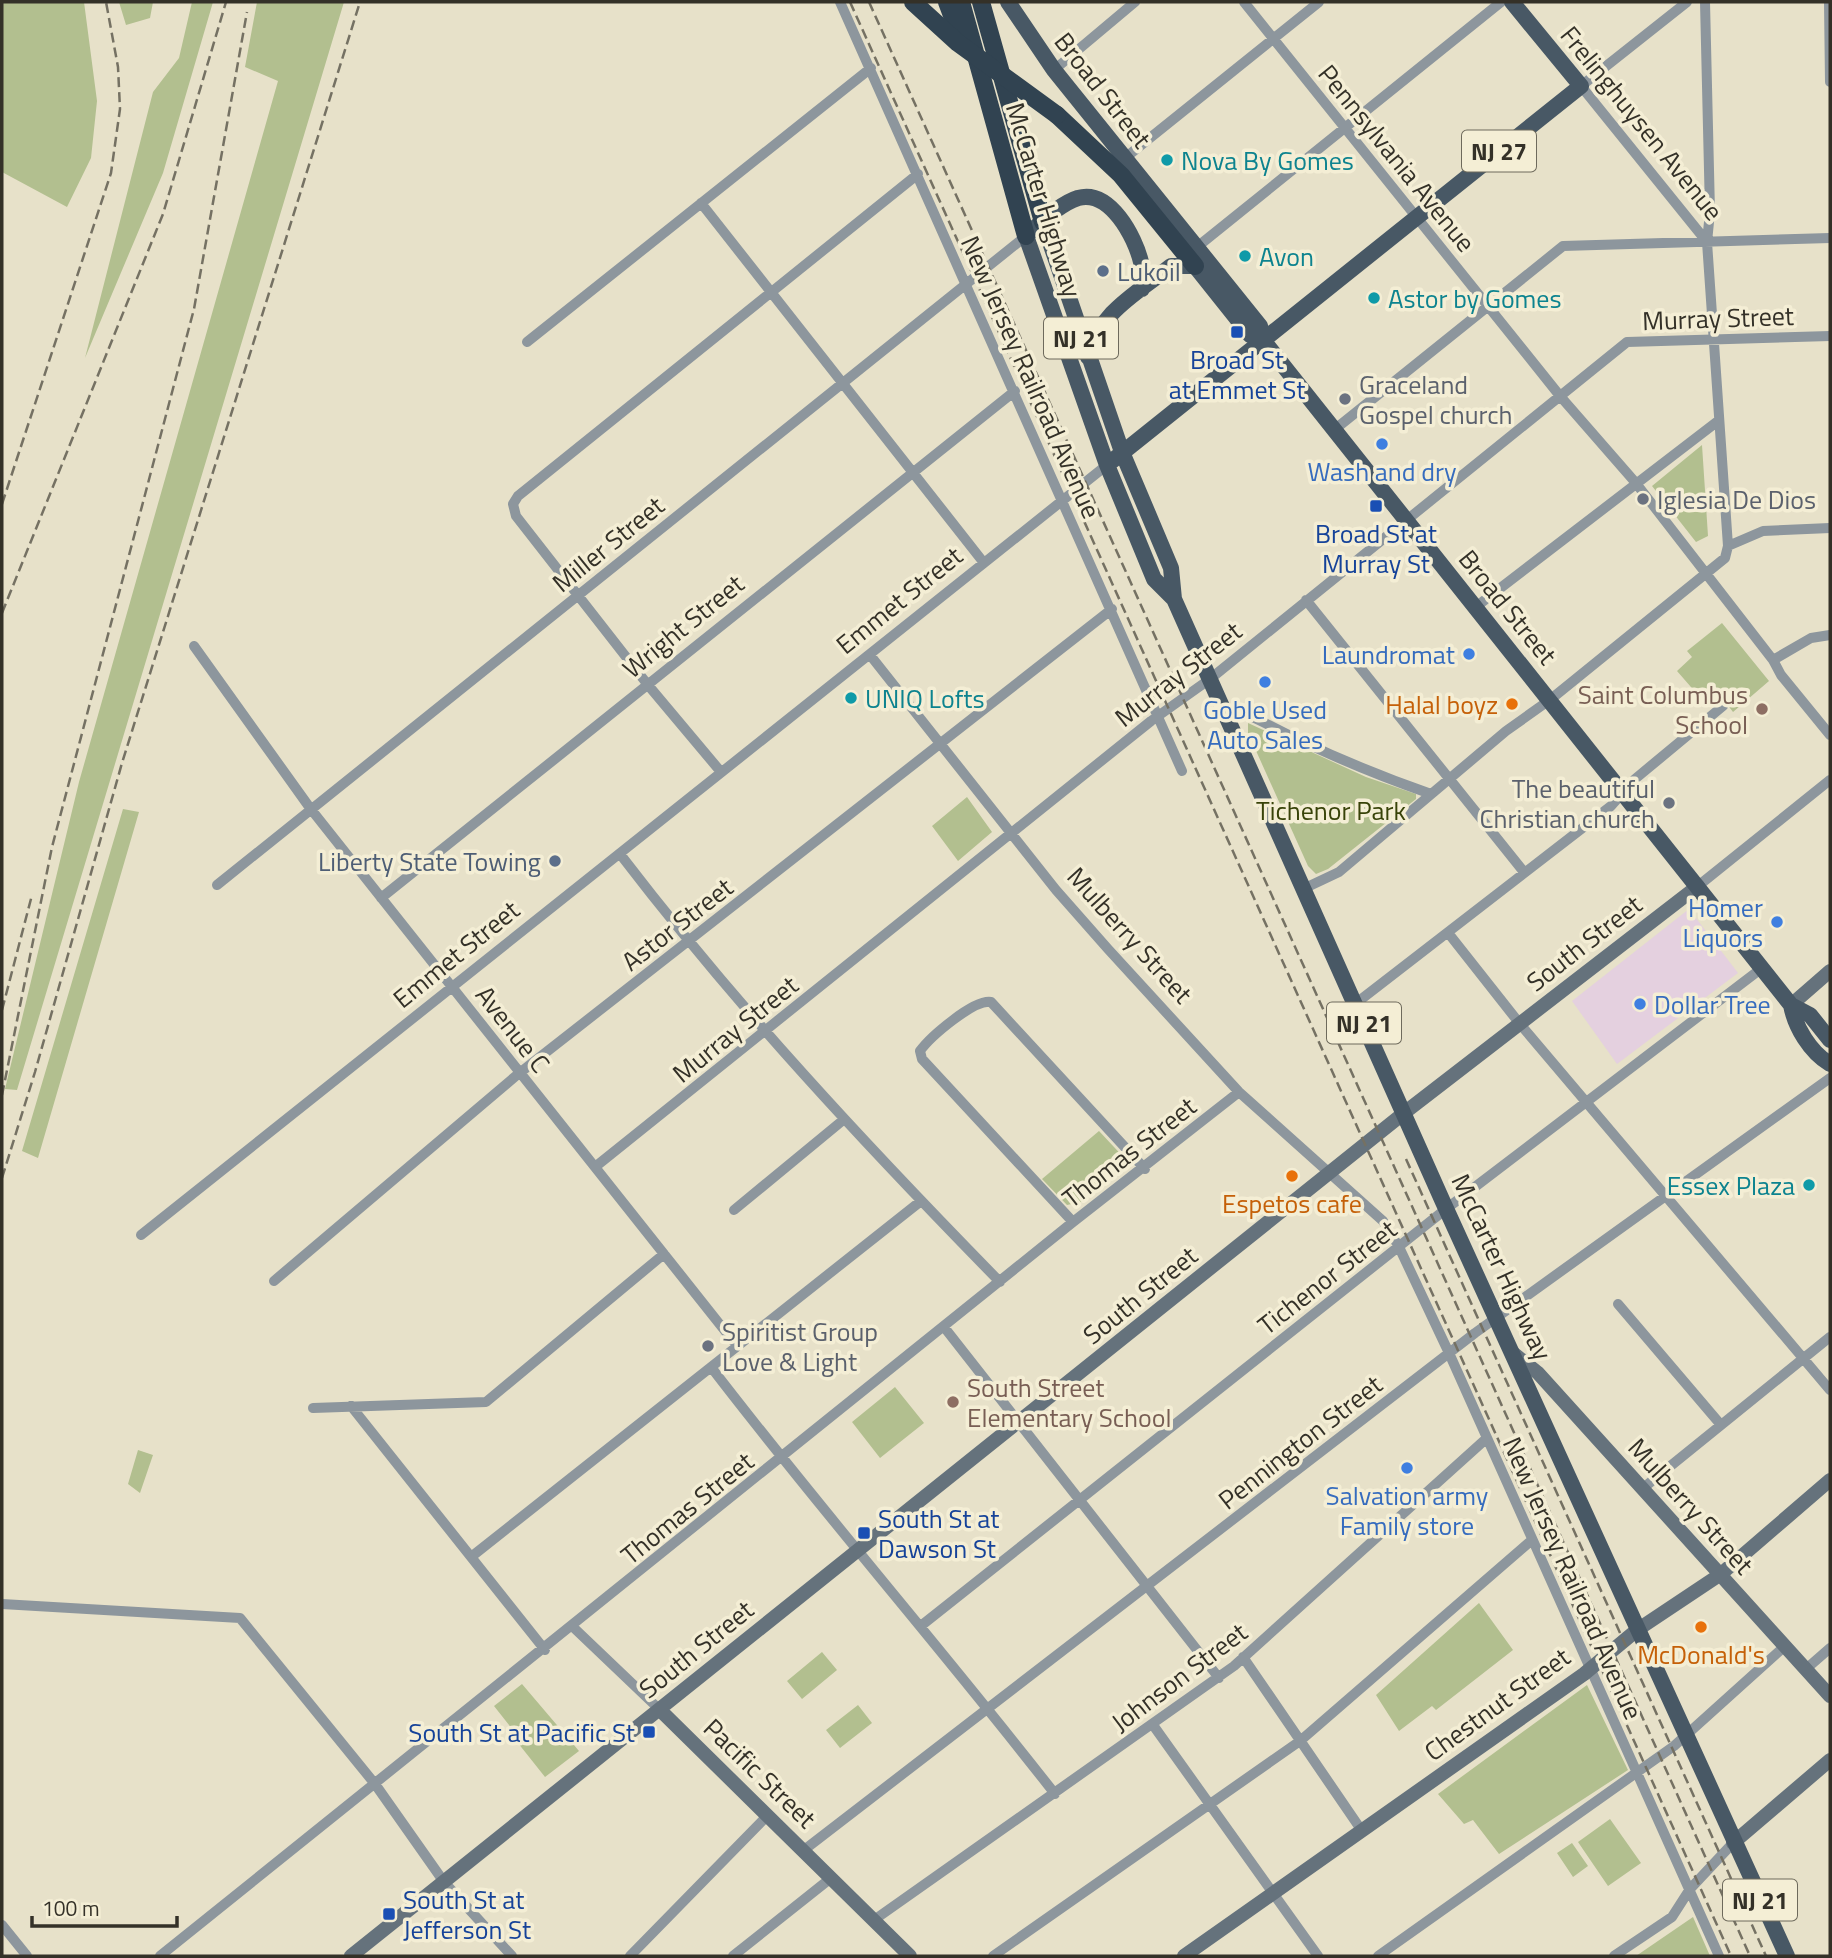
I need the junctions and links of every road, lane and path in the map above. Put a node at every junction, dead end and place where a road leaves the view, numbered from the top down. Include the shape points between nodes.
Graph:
1 (840, 2) edge
2 (913, 2) edge
3 (947, 2) edge
4 (961, 2) edge
5 (981, 2) edge
6 (1008, 2) edge
7 (1135, 2) edge
8 (1244, 2) edge
9 (1319, 2) edge
10 (1502, 2) edge
11 (1512, 2) edge
12 (1687, 2) edge
13 (1705, 2) edge
14 (1829, 2) edge
15 (1273, 38) junction
16 (971, 39) junction
17 (871, 68) junction
18 (1054, 70) junction
19 (1830, 82) edge
20 (1581, 86) junction
21 (1346, 128) junction
22 (1125, 158) junction
23 (918, 174) junction
24 (701, 203) junction
25 (1417, 217) junction
26 (1043, 222) junction
27 (1026, 236) junction
28 (1830, 238) edge
29 (1707, 242) junction
30 (1197, 247) junction
31 (1195, 266) junction
32 (965, 285) junction
33 (1142, 289) junction
34 (772, 293) junction
35 (1489, 306) junction
36 (1830, 336) edge
37 (1712, 339) junction
38 (1263, 340) junction
39 (527, 342) dead end
40 (1088, 357) junction
41 (843, 383) junction
42 (1015, 391) junction
43 (1560, 396) junction
44 (1718, 421) junction
45 (1334, 430) junction
46 (1122, 452) junction
47 (1107, 465) junction
48 (913, 473) junction
49 (1635, 482) junction
50 (1063, 500) junction
51 (1406, 519) junction
52 (1830, 528) edge
53 (1728, 546) junction
54 (984, 563) junction
55 (1709, 573) junction
56 (578, 596) junction
57 (1174, 599) junction
58 (1306, 600) junction
59 (1477, 606) junction
60 (1112, 609) junction
61 (1830, 635) edge
62 (194, 646) dead end
63 (870, 654) junction
64 (1773, 660) junction
65 (1210, 679) junction
66 (648, 685) junction
67 (1550, 699) junction
68 (1723, 706) dead end
69 (1224, 708) junction
70 (1157, 716) junction
71 (1830, 735) edge
72 (941, 745) junction
73 (1182, 771) dead end
74 (721, 772) junction
75 (1450, 780) junction
76 (1830, 780) edge
77 (1624, 791) junction
78 (1431, 794) junction
79 (310, 808) junction
80 (1011, 833) junction
81 (620, 854) junction
82 (1524, 872) junction
83 (217, 885) dead end
84 (1698, 887) junction
85 (1303, 890) junction
86 (382, 898) junction
87 (1449, 933) junction
88 (688, 942) junction
89 (1762, 968) junction
90 (1830, 971) edge
91 (454, 986) junction
92 (1355, 1004) junction
93 (1791, 1005) junction
94 (1520, 1024) junction
95 (765, 1032) junction
96 (1830, 1040) edge
97 (1830, 1064) edge
98 (520, 1073) junction
99 (1830, 1078) edge
100 (1240, 1092) junction
101 (1588, 1103) junction
102 (1404, 1113) junction
103 (842, 1121) junction
104 (595, 1167) junction
105 (1145, 1169) junction
106 (1330, 1175) junction
107 (1668, 1197) junction
108 (921, 1201) junction
109 (1446, 1209) junction
110 (734, 1210) dead end
111 (1383, 1221) joint
112 (1073, 1222) junction
113 (141, 1235) dead end
114 (1399, 1247) junction
115 (664, 1254) junction
116 (274, 1281) dead end
117 (1000, 1282) junction
118 (1618, 1304) dead end
119 (1498, 1317) junction
120 (944, 1327) junction
121 (1830, 1337) edge
122 (737, 1346) junction
123 (1449, 1353) junction
124 (1513, 1353) junction
125 (1803, 1359) junction
126 (711, 1367) junction
127 (1830, 1390) edge
128 (351, 1406) junction
129 (313, 1408) dead end
130 (1021, 1422) junction
131 (1721, 1425) junction
132 (1487, 1438) junction
133 (781, 1459) junction
134 (1830, 1480) edge
135 (1642, 1489) junction
136 (1079, 1501) junction
137 (1532, 1539) junction
138 (858, 1549) junction
139 (471, 1557) junction
140 (1721, 1574) junction
141 (1147, 1588) junction
142 (2, 1604) edge
143 (922, 1625) junction
144 (573, 1627) junction
145 (1637, 1630) junction
146 (1785, 1646) junction
147 (1830, 1648) edge
148 (545, 1650) junction
149 (1243, 1657) junction
150 (1590, 1667) junction
151 (1806, 1669) junction
152 (1219, 1678) junction
153 (1830, 1696) edge
154 (660, 1710) junction
155 (988, 1710) junction
156 (1153, 1725) junction
157 (1685, 1736) junction
158 (1300, 1741) junction
159 (1830, 1760) edge
160 (1637, 1774) junction
161 (375, 1784) junction
162 (1055, 1794) junction
163 (1209, 1804) junction
164 (768, 1815) junction
165 (1362, 1831) junction
166 (1733, 1843) junction
167 (804, 1850) junction
168 (831, 1878) junction
169 (444, 1882) junction
170 (1690, 1889) junction
171 (1273, 1894) junction
172 (874, 1920) junction
173 (2, 1925) edge
174 (27, 1956) edge
175 (160, 1956) edge
176 (351, 1956) edge
177 (512, 1956) edge
178 (630, 1956) edge
179 (733, 1956) edge
180 (910, 1956) edge
181 (993, 1956) edge
182 (1184, 1956) edge
183 (1318, 1956) edge
184 (1378, 1956) edge
185 (1614, 1956) edge
186 (1719, 1956) edge
187 (1787, 1956) edge

1 - 17 street, New Jersey Railroad Avenue
2 - 31 highway, bridge via 958,43 1056,115 1121,174
3 - 16 highway via 953,18
4 - 16 highway, McCarter Highway / NJ 21
5 - 26 highway, McCarter Highway / NJ 21
6 - 18 main road, Broad Street
7 - 18 street
8 - 15 street, Pennsylvania Avenue
9 - 15 street
10 - 21 street
11 - 20 main road, Frelinghuysen Avenue
12 - 20 street, Emmet Street
13 - 29 street
14 - 19 street
15 - 21 street, Pennsylvania Avenue
15 - 22 street
16 - 27 highway, McCarter Highway / NJ 21
17 - 23 street, New Jersey Railroad Avenue
17 - 24 street
18 - 22 main road, Broad Street
20 - 25 main road, Emmet Street / NJ 27
20 - 29 street, Frelinghuysen Avenue
21 - 25 street, Pennsylvania Avenue
21 - 30 street
22 - 30 main road, Broad Street
23 - 32 street, New Jersey Railroad Avenue
23 - 34 street
24 - 34 street
24 - 39 street
25 - 35 street, Pennsylvania Avenue
25 - 38 main road, Emmet Street / NJ 27
26 - 27 main road
26 - 33 main road via 1079,198 1104,202 1136,249
26 - 40 main road, McCarter Highway / NJ 21
27 - 32 street, Miller Street
27 - 47 main road, McCarter Highway / NJ 21
28 - 29 street
29 - 35 street via 1563,246
29 - 37 street
30 - 38 main road, Broad Street via 1260,326
31 - 33 main road via 1171,266
31 - 38 main road, Broad Street via 1250,335
32 - 41 street, Miller Street
32 - 42 street, New Jersey Railroad Avenue
33 - 40 main road via 1102,323
34 - 41 street
34 - 56 street via 518,496 513,506 516,516
35 - 43 street, Pennsylvania Avenue
35 - 45 street
36 - 37 street, Murray Street
37 - 43 street, Murray Street via 1627,342
37 - 44 street
38 - 45 main road, Broad Street
38 - 46 main road, Emmet Street / NJ 27
40 - 46 main road, McCarter Highway / NJ 21
41 - 48 street
41 - 56 street, Miller Street
42 - 48 street, Wright Street
42 - 50 street, New Jersey Railroad Avenue
43 - 49 street, Pennsylvania Avenue
43 - 51 street, Murray Street
44 - 49 street
44 - 53 street
45 - 51 main road, Broad Street
46 - 47 main road, Emmet Street / NJ 27
46 - 57 main road, McCarter Highway / NJ 21 via 1171,568
47 - 50 street, Emmet Street
47 - 57 main road, McCarter Highway / NJ 21 via 1154,579
48 - 54 street
48 - 66 street, Wright Street
49 - 55 street, Pennsylvania Avenue
49 - 59 street
50 - 54 street, Emmet Street
50 - 60 street, New Jersey Railroad Avenue
51 - 58 street, Murray Street
51 - 59 main road, Broad Street
52 - 53 street via 1763,531
53 - 55 street via 1725,558
54 - 63 street, Emmet Street
55 - 64 street, Pennsylvania Avenue
55 - 67 street
56 - 66 street
56 - 79 street, Miller Street
57 - 65 main road, McCarter Highway / NJ 21
58 - 65 street, Murray Street
58 - 75 street
59 - 67 main road, Broad Street
60 - 70 street, New Jersey Railroad Avenue
60 - 72 street, Astor Street
61 - 64 street via 1811,638
62 - 79 street, Avenue C
63 - 72 street, Mulberry Street
63 - 74 street, Emmet Street
64 - 71 street, Pennsylvania Avenue
65 - 69 main road, McCarter Highway / NJ 21
65 - 70 street, Murray Street
66 - 74 street
66 - 86 street, Wright Street
67 - 75 street
67 - 77 main road, Broad Street
68 - 77 street
69 - 78 street via 1242,710 1256,722
69 - 85 main road, McCarter Highway / NJ 21
70 - 73 street, New Jersey Railroad Avenue
70 - 80 street, Murray Street
72 - 80 street, Mulberry Street
72 - 88 street, Astor Street
74 - 81 street, Emmet Street
75 - 78 street
75 - 82 street
76 - 84 street, South Street
77 - 82 street
77 - 84 main road, Broad Street
78 - 85 street via 1339,872
79 - 83 street, Miller Street
79 - 86 street, Avenue C
80 - 95 street, Murray Street
80 - 100 street, Mulberry Street via 1100,940
81 - 88 street
81 - 91 street, Emmet Street
82 - 87 street
84 - 89 main road, Broad Street
84 - 94 main road, South Street
85 - 92 main road, McCarter Highway / NJ 21
86 - 91 street, Avenue C
87 - 92 street
87 - 94 street
88 - 95 street
88 - 98 street, Astor Street
89 - 93 main road, Broad Street
89 - 101 street, Tichenor Street
90 - 93 main road
91 - 98 street, Avenue C
91 - 113 street, Emmet Street
92 - 102 main road, McCarter Highway / NJ 21
93 - 96 main road, Broad Street via 1810,1015
93 - 97 main road, Broad Street via 1795,1024
94 - 101 street
94 - 102 main road, South Street
95 - 103 street
95 - 104 street, Murray Street
98 - 104 street, Avenue C
98 - 116 street, Astor Street
99 - 107 street, Pennington Street
100 - 105 street, Thomas Street
100 - 106 street, Mulberry Street
101 - 107 street
101 - 109 street, Tichenor Street
102 - 106 main road, South Street
102 - 109 main road, McCarter Highway / NJ 21
103 - 108 street
103 - 110 street
104 - 115 street, Avenue C
105 - 112 street, Thomas Street
105 - 112 street via 991,1002 979,1002 927,1041 920,1051 922,1059
106 - 111 street, Mulberry Street
106 - 130 main road, South Street
107 - 119 street, Pennington Street
107 - 125 street
108 - 117 street
108 - 122 street
109 - 114 street, Tichenor Street
109 - 119 main road, McCarter Highway / NJ 21
111 - 114 street, New Jersey Railroad Avenue
112 - 117 street, Thomas Street
114 - 123 street, New Jersey Railroad Avenue
114 - 136 street, Tichenor Street
115 - 122 street, Avenue C
115 - 128 street via 486,1402
117 - 120 street, Thomas Street
118 - 131 street
119 - 123 street, Pennington Street
119 - 124 main road, McCarter Highway / NJ 21
120 - 130 street
120 - 133 street, Thomas Street
121 - 125 street
122 - 126 street
123 - 132 street, New Jersey Railroad Avenue
123 - 141 street, Pennington Street
124 - 135 main road, Mulberry Street via 1538,1373
124 - 145 main road, McCarter Highway / NJ 21
125 - 127 street
125 - 131 street
126 - 133 street
126 - 139 street
128 - 129 street
128 - 139 street
130 - 136 street
130 - 138 main road, South Street
131 - 135 street
132 - 137 street, New Jersey Railroad Avenue
132 - 149 street, Johnson Street
133 - 138 street
133 - 144 street, Thomas Street
134 - 140 main road, Chestnut Street
135 - 140 main road, Mulberry Street
136 - 141 street
136 - 143 street, Tichenor Street
137 - 150 street, New Jersey Railroad Avenue
137 - 158 street
138 - 143 street
138 - 154 main road, South Street
139 - 148 street
140 - 145 main road, Chestnut Street
140 - 146 main road, Mulberry Street
141 - 152 street
141 - 155 street, Pennington Street
142 - 161 street via 240,1618
143 - 155 street
144 - 148 street, Thomas Street
144 - 154 street, Pacific Street
145 - 150 main road, Chestnut Street
145 - 157 main road, McCarter Highway / NJ 21
146 - 151 main road, Mulberry Street
146 - 157 street
147 - 151 street
148 - 161 street, Thomas Street
149 - 152 street, Johnson Street
149 - 158 street
150 - 160 street, New Jersey Railroad Avenue
150 - 165 main road, Chestnut Street
151 - 153 main road, Mulberry Street
152 - 156 street, Johnson Street
154 - 164 main road, Pacific Street
154 - 169 main road, South Street
155 - 162 street
155 - 167 street, Pennington Street
156 - 162 street, Johnson Street
156 - 163 street
157 - 160 street
157 - 166 main road, McCarter Highway / NJ 21
158 - 163 street
158 - 165 street
159 - 166 main road
160 - 170 street, New Jersey Railroad Avenue
160 - 184 street
161 - 169 street
161 - 175 street, Thomas Street
162 - 172 street, Johnson Street
163 - 171 street
163 - 181 street
164 - 167 main road, Pacific Street
164 - 178 street
165 - 171 main road, Chestnut Street
166 - 170 street
166 - 187 main road, McCarter Highway / NJ 21
167 - 168 main road, Pacific Street
168 - 172 main road, Pacific Street
168 - 179 street
169 - 176 main road, South Street
169 - 177 street
170 - 185 street via 1672,1917
170 - 186 street, New Jersey Railroad Avenue
171 - 182 main road, Chestnut Street
171 - 183 street
172 - 180 main road, Pacific Street
173 - 174 street

